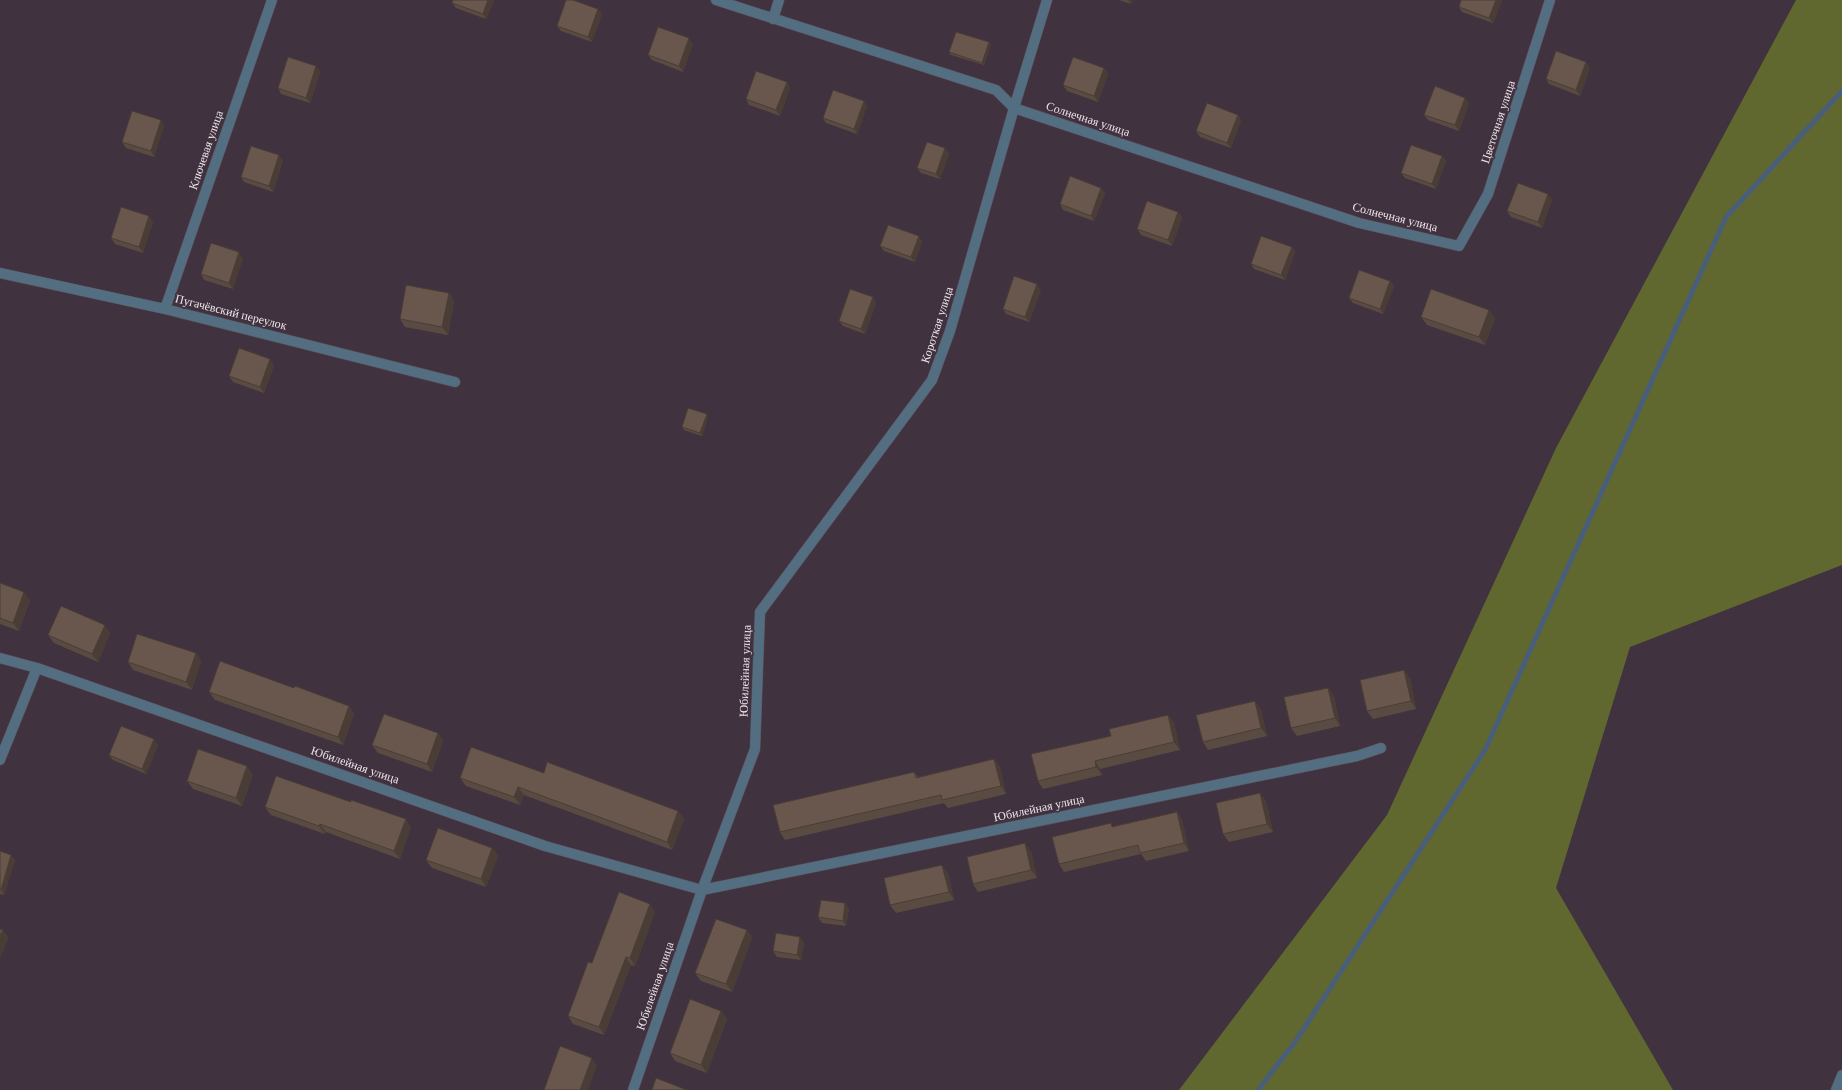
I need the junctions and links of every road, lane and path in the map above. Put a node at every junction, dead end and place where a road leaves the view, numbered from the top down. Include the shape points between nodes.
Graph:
1 (272, 0) edge
2 (716, 0) edge
3 (779, 0) edge
4 (1047, 0) edge
5 (1550, 0) edge
6 (773, 19) junction
7 (1014, 108) junction
8 (1459, 246) joint
9 (0, 273) edge
10 (165, 309) junction
11 (455, 382) dead end
12 (760, 612) joint
13 (0, 658) edge
14 (37, 668) junction
15 (1381, 748) dead end
16 (0, 760) edge
17 (702, 890) junction
18 (1842, 1075) edge
19 (633, 1090) edge
20 (1836, 1090) edge

1 - 10 street, Ключевая улица
2 - 6 street, Солнечная улица
3 - 6 street
4 - 7 street, Короткая улица
5 - 8 street, Цветочная улица via 1488,194
6 - 7 street, Солнечная улица via 996,90
7 - 8 street, Солнечная улица via 1359,223
7 - 12 street, Короткая улица via 950,331 932,380
9 - 10 street, Пугачёвский переулок
10 - 11 street, Пугачёвский переулок
12 - 17 street, Юбилейная улица via 755,749
13 - 14 street, Юбилейная улица
14 - 16 street
14 - 17 street, Юбилейная улица via 545,846
15 - 17 street, Юбилейная улица via 1357,756
17 - 19 street, Юбилейная улица
18 - 20 street

